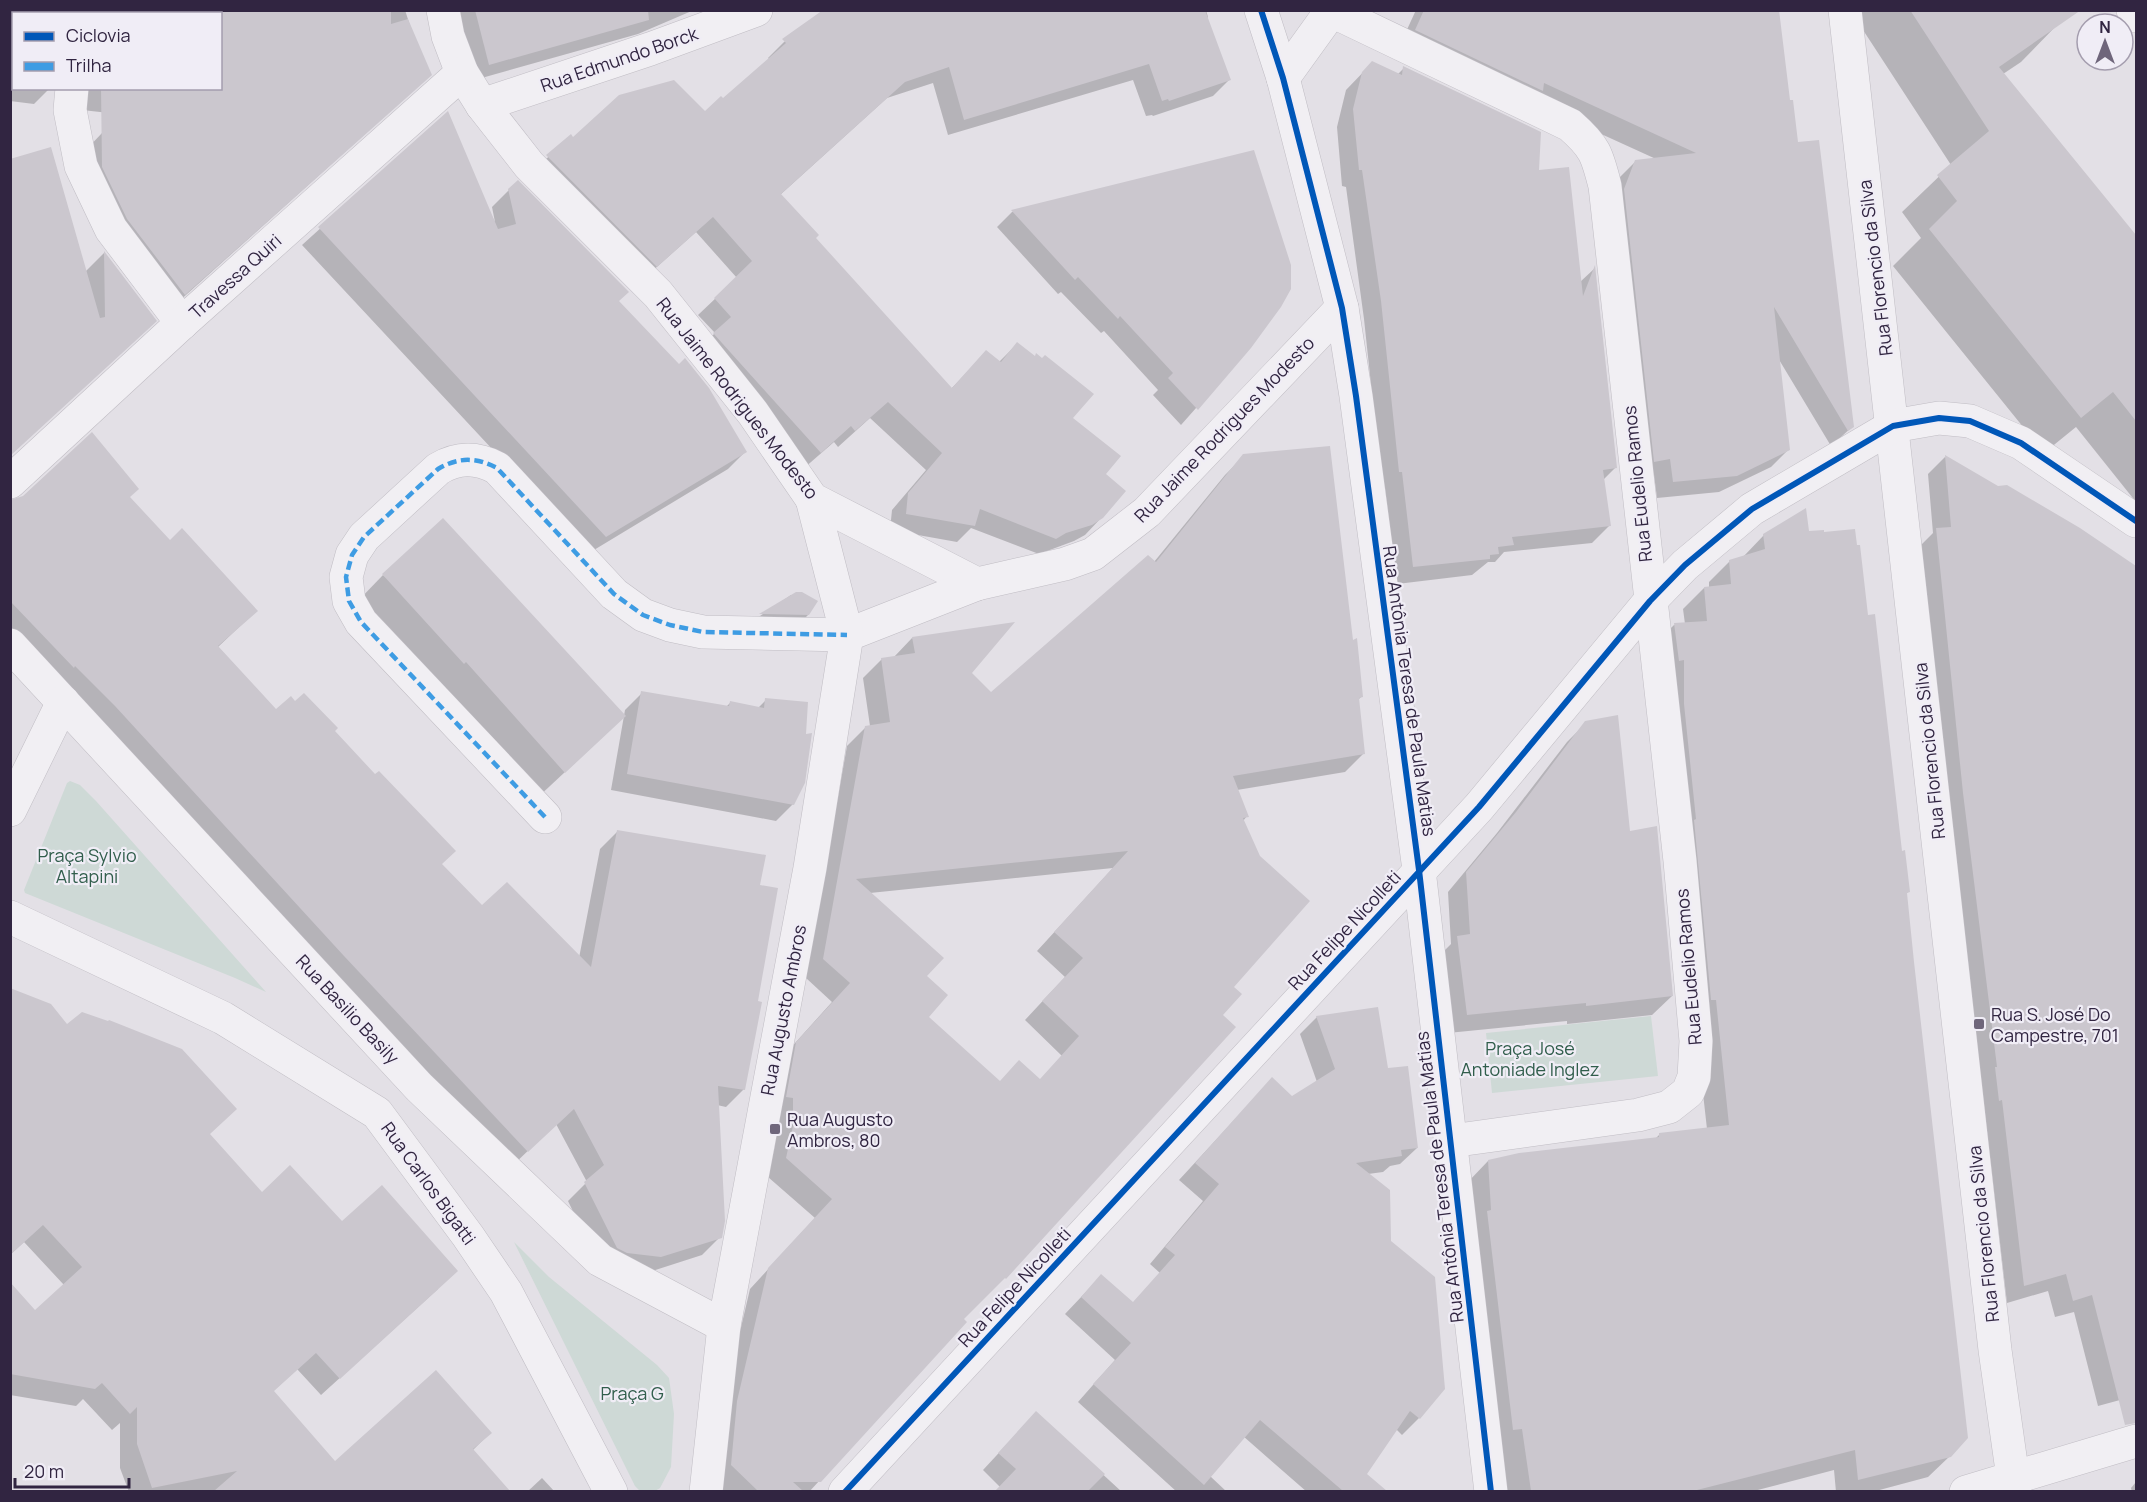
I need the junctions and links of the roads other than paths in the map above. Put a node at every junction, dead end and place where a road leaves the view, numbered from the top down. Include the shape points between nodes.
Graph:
1 (443, 10) edge
2 (756, 10) edge
3 (1260, 10) edge
4 (1845, 10) edge
5 (2133, 10) edge
6 (1332, 11) edge
7 (2136, 16) edge
8 (462, 73) junction
9 (1282, 78) junction
10 (72, 90) edge
11 (482, 105) junction
12 (1342, 308) junction
13 (182, 323) junction
14 (1893, 426) junction
15 (10, 482) edge
16 (812, 499) junction
17 (2136, 521) edge
18 (977, 584) junction
19 (1650, 601) junction
20 (847, 635) junction
21 (10, 645) edge
22 (63, 702) junction
23 (10, 810) edge
24 (545, 817) dead end
25 (1419, 870) junction
26 (10, 917) edge
27 (419, 1087) junction
28 (377, 1113) junction
29 (1451, 1141) junction
30 (724, 1326) junction
31 (2136, 1441) edge
32 (2013, 1484) edge
33 (611, 1491) edge
34 (706, 1491) edge
35 (845, 1491) edge
36 (1491, 1491) edge
37 (1966, 1491) edge

1 - 8 street, Rua Jaime Rodrigues Modesto
2 - 11 street, Rua Edmundo Borck
3 - 9 street, Rua Antônia Teresa de Paula Matias
4 - 14 street, Rua Florencio da Silva
5 - 7 street
6 - 9 street
6 - 19 street, Rua Eudelio Ramos via 1570,125 1590,142 1605,186
8 - 11 street, Rua Jaime Rodrigues Modesto
8 - 13 street, Travessa Quiri
9 - 12 street, Rua Antônia Teresa de Paula Matias
10 - 13 street via 70,110 81,166 111,229
11 - 16 street, Rua Jaime Rodrigues Modesto via 529,165 658,294 753,413
12 - 18 street, Rua Jaime Rodrigues Modesto via 1147,512 1093,554
12 - 25 street, Rua Antônia Teresa de Paula Matias
13 - 15 street, Travessa Quiri
14 - 17 street via 1939,418 1970,421 2021,443
14 - 19 street, Rua Felipe Nicolleti via 1752,509 1685,565
14 - 32 street, Rua Florencio da Silva
16 - 18 street, Rua Jaime Rodrigues Modesto
16 - 20 street, Rua Augusto Ambros
18 - 20 street
19 - 25 street, Rua Felipe Nicolleti via 1479,807
19 - 29 street, Rua Eudelio Ramos via 1680,861 1696,1041 1694,1077 1688,1092 1669,1107 1638,1115
20 - 24 street via 703,632 643,615 614,594 497,468 470,459 450,462 438,469 364,537 352,555 346,578 349,601 361,622
20 - 30 street, Rua Augusto Ambros via 810,868
21 - 22 street, Rua Basilio Basily
22 - 23 street
22 - 27 street, Rua Basilio Basily
25 - 29 street, Rua Antônia Teresa de Paula Matias
25 - 35 street, Rua Felipe Nicolleti
26 - 28 street, Rua Carlos Bigatti via 223,1018
27 - 28 street
27 - 30 street, Rua Basilio Basily via 600,1260
28 - 33 street, Rua Carlos Bigatti via 506,1292
29 - 36 street, Rua Antônia Teresa de Paula Matias
30 - 34 street, Rua Augusto Ambros
31 - 32 street
32 - 37 street

